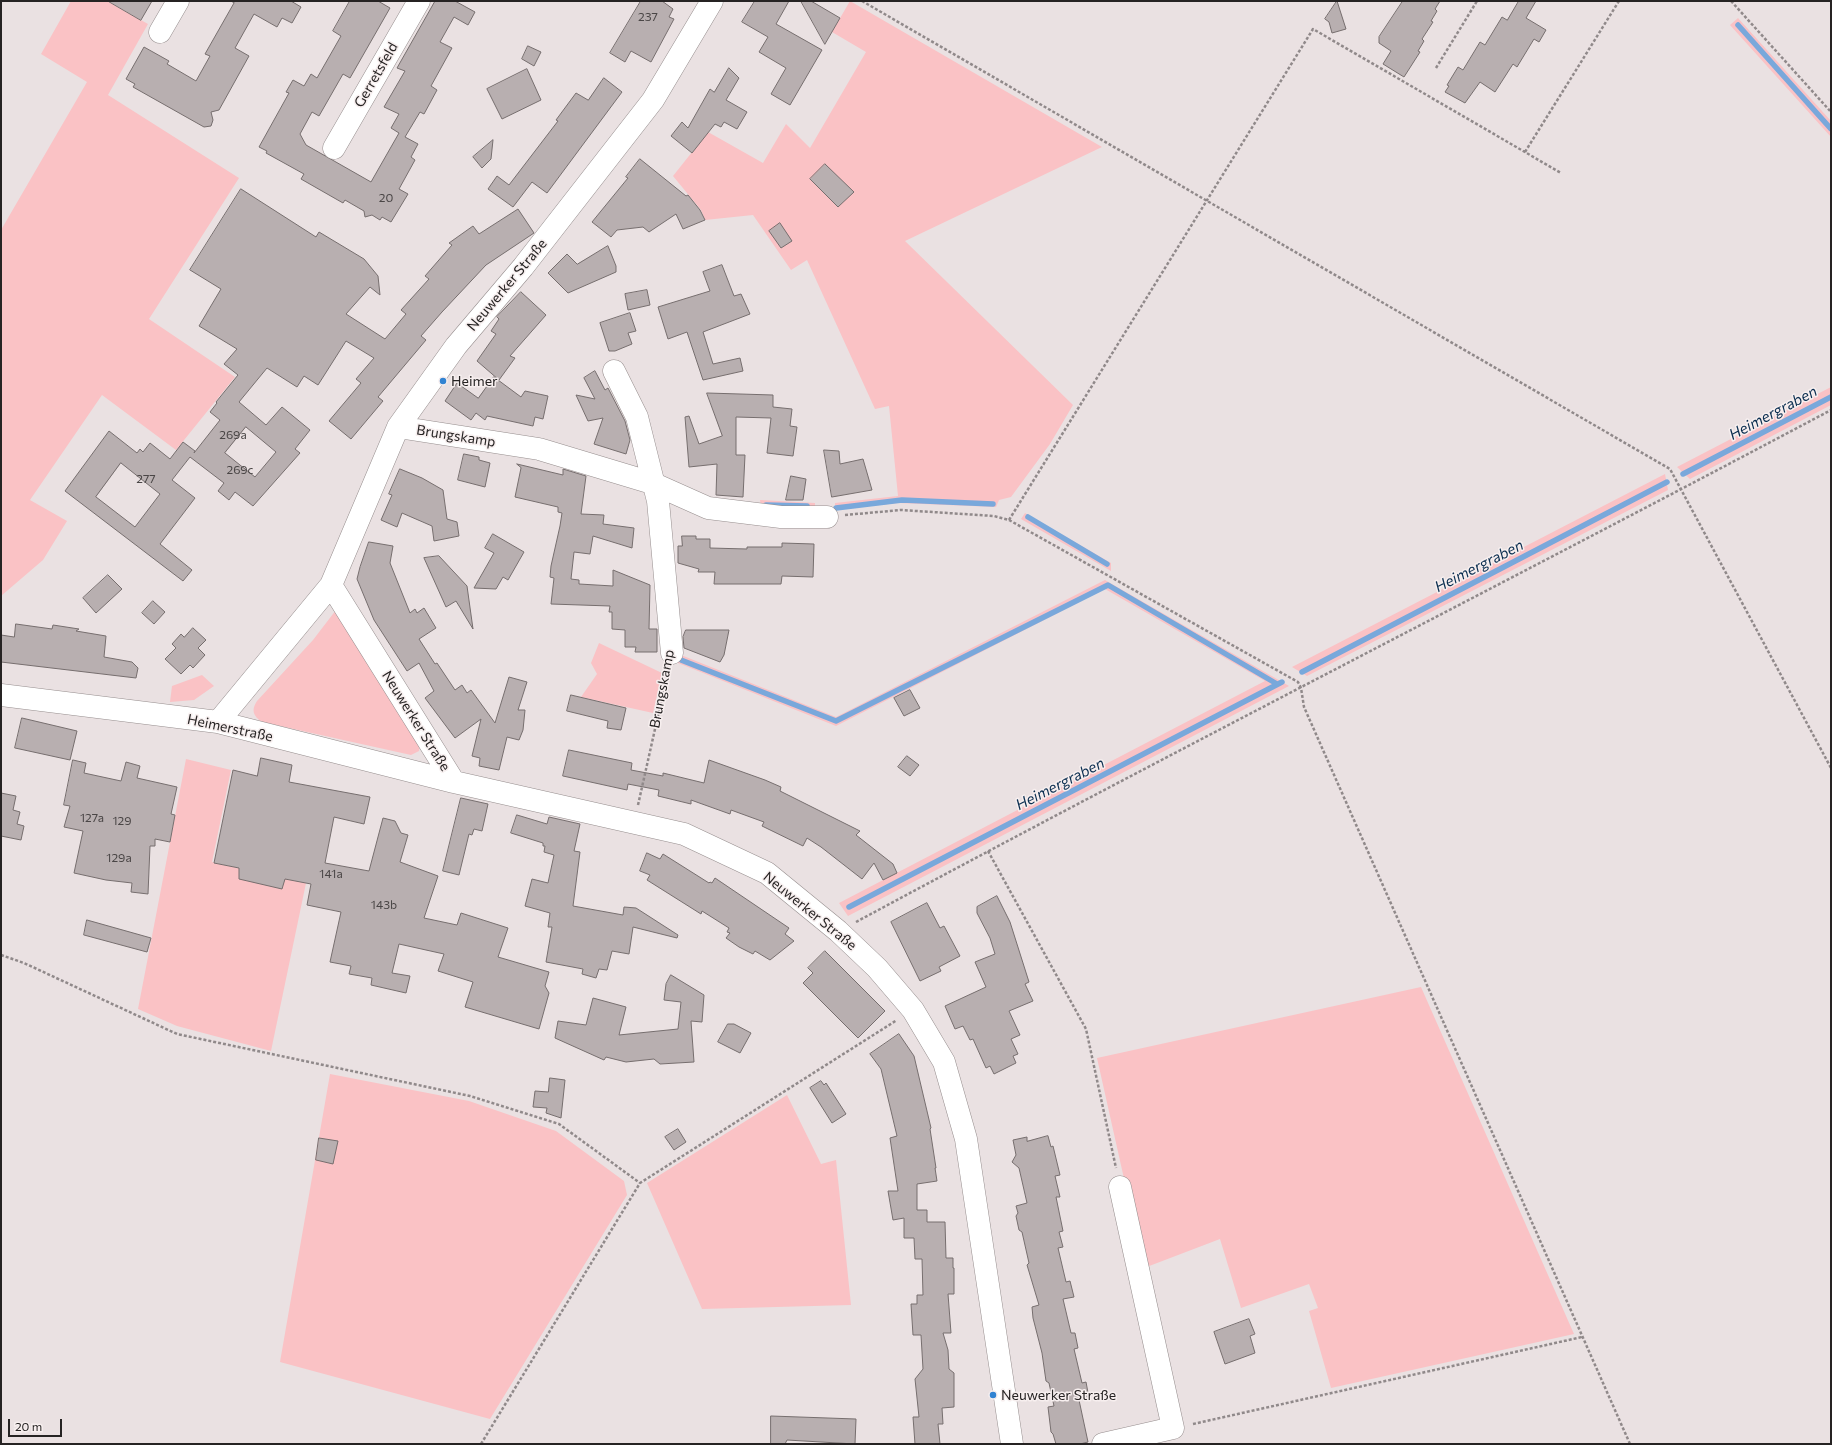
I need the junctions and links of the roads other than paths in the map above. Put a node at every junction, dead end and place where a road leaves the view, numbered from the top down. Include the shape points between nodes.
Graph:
1 (178, 1) edge
2 (419, 1) edge
3 (712, 1) edge
4 (160, 32) dead end
5 (334, 148) dead end
6 (614, 371) dead end
7 (398, 428) junction
8 (652, 483) junction
9 (827, 517) road end
10 (331, 585) junction
11 (672, 653) road end
12 (1, 695) edge
13 (218, 722) junction
14 (454, 782) junction
15 (1120, 1187) road end
16 (1012, 1444) edge
17 (1103, 1444) edge

1 - 4 street
2 - 5 street, Gerretsfeld
3 - 7 street, Neuwerker Straße via 653,100 523,267 456,346
6 - 8 street, Brungskamp via 637,417
7 - 8 street, Brungskamp via 539,449
7 - 10 street, Neuwerker Straße
8 - 9 street, Brungskamp via 708,508 781,517
8 - 11 street, Brungskamp via 658,501
10 - 13 street, Neuwerker Straße
10 - 14 street, Neuwerker Straße
12 - 13 street, Heimerstraße
13 - 14 street, Heimerstraße
14 - 16 street, Neuwerker Straße via 684,834 767,874 838,931 877,968 913,1010 944,1062 966,1139
15 - 17 street via 1173,1428

